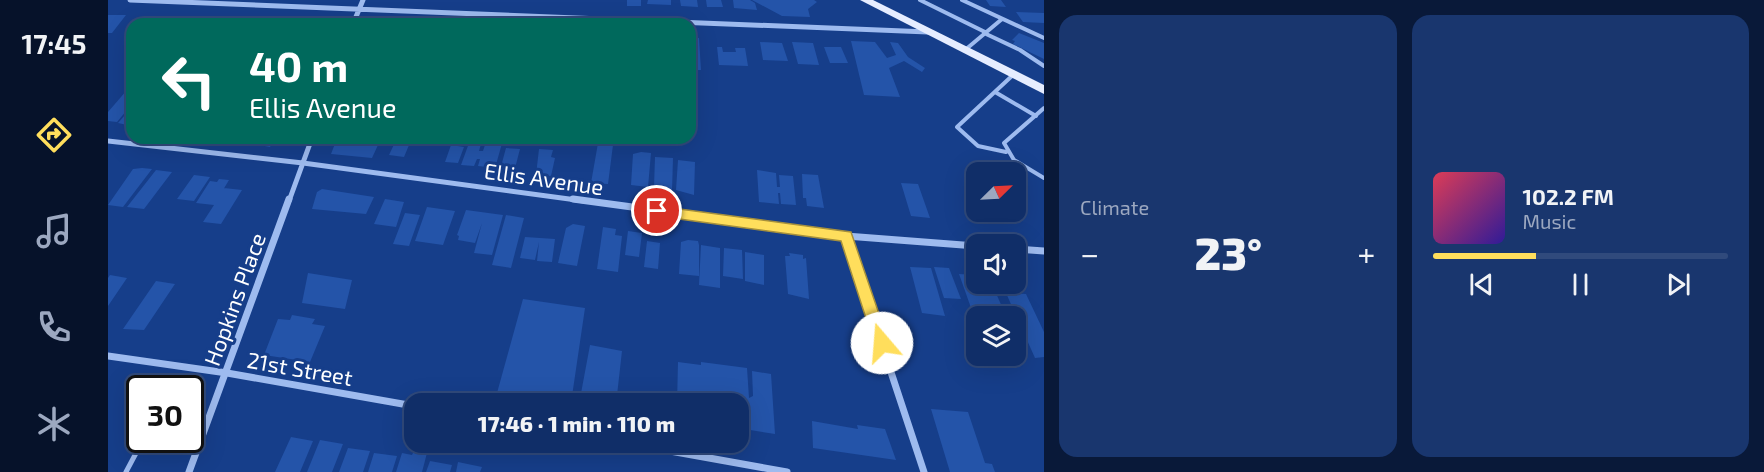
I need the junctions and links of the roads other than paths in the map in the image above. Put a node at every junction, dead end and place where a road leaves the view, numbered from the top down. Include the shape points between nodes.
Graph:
1 (130, 0) edge
2 (136, 0) edge
3 (363, 0) edge
4 (921, 0) edge
5 (962, 0) edge
6 (173, 1) edge
7 (871, 1) edge
8 (358, 10) junction
9 (355, 18) edge
10 (565, 18) edge
11 (1002, 19) junction
12 (696, 23) edge
13 (928, 32) junction
14 (985, 33) junction
15 (1044, 38) edge
16 (964, 50) junction
17 (1044, 66) edge
18 (1013, 75) junction
19 (1044, 90) edge
20 (995, 92) junction
21 (1044, 108) edge
22 (1036, 116) junction
23 (108, 141) edge
24 (126, 143) edge
25 (135, 144) edge
26 (310, 144) edge
27 (1006, 152) junction
28 (303, 163) junction
29 (1044, 178) edge
30 (846, 236) junction
31 (966, 245) edge
32 (1026, 250) edge
33 (1044, 251) edge
34 (108, 356) edge
35 (227, 373) junction
36 (404, 404) edge
37 (204, 433) edge
38 (136, 453) edge
39 (196, 453) edge
40 (681, 453) edge
41 (126, 472) edge
42 (189, 472) edge
43 (787, 472) edge
44 (924, 472) edge

1 - 2 street
2 - 6 street
3 - 8 street
4 - 14 lane
5 - 11 lane
6 - 8 street
7 - 13 main road
8 - 9 street
8 - 10 street
11 - 14 lane
11 - 15 lane
12 - 13 street
13 - 16 main road
14 - 16 lane
14 - 17 lane
16 - 18 main road
18 - 19 main road
18 - 20 lane
20 - 22 lane
20 - 27 lane via 957,127 962,135 992,152
21 - 22 lane
22 - 27 lane via 1004,143
23 - 24 street, Ellis Avenue
25 - 28 street, Ellis Avenue
26 - 28 street, Hopkins Place
27 - 29 lane via 1025,169
28 - 30 street, Ellis Avenue
28 - 35 street, Hopkins Place
30 - 31 street, Ellis Avenue
30 - 44 street
32 - 33 street
34 - 35 street, 21st Street
35 - 36 street, 21st Street
35 - 37 street, Hopkins Place
38 - 41 lane
39 - 42 street, Hopkins Place
40 - 43 street

